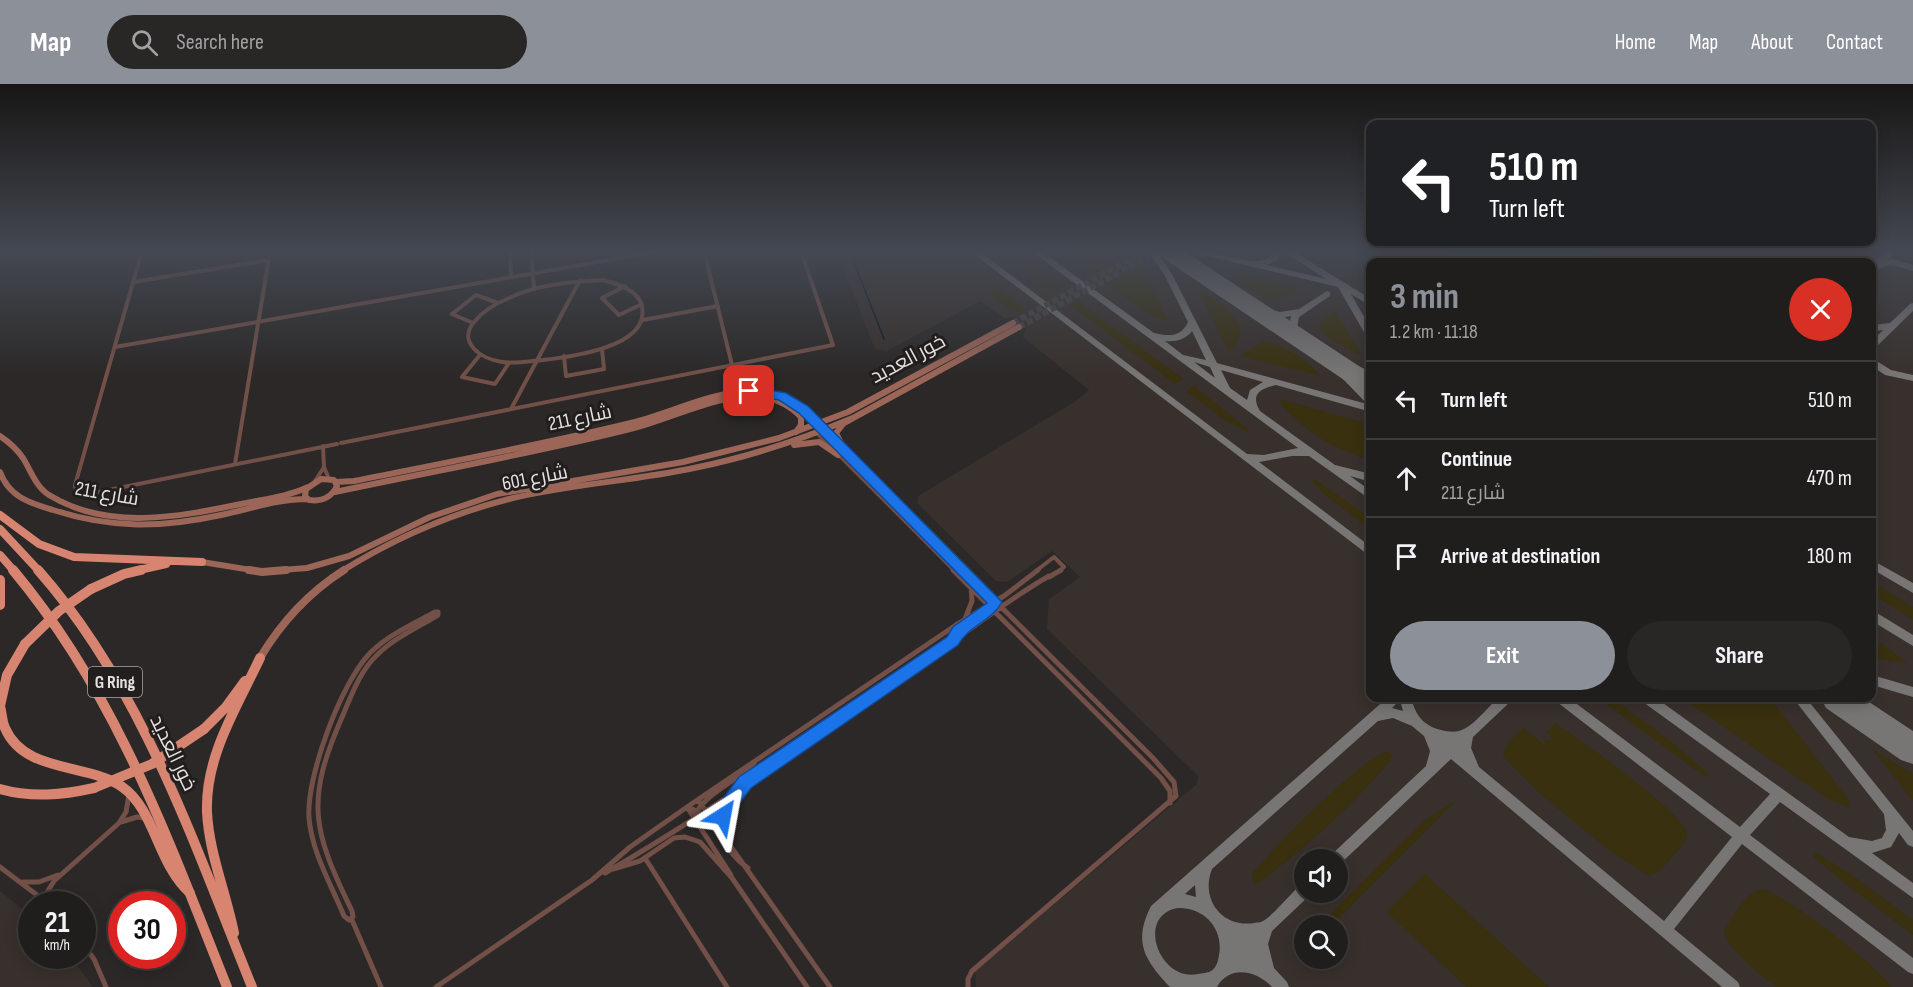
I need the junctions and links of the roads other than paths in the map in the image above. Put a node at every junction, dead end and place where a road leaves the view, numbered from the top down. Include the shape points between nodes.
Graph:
1 (130, 293) edge
2 (264, 293) edge
3 (421, 293) edge
4 (523, 293) edge
5 (573, 293) edge
6 (612, 293) edge
7 (634, 293) edge
8 (715, 293) edge
9 (815, 293) edge
10 (498, 303) junction
11 (642, 304) junction
12 (718, 306) junction
13 (643, 320) junction
14 (260, 322) junction
15 (472, 322) junction
16 (115, 347) junction
17 (602, 349) junction
18 (479, 356) junction
19 (564, 356) junction
20 (537, 361) junction
21 (509, 363) junction
22 (732, 365) junction
23 (511, 409) junction
24 (855, 417) junction
25 (820, 428) junction
26 (794, 433) junction
27 (0, 436) edge
28 (323, 446) junction
29 (774, 448) junction
30 (842, 453) junction
31 (235, 464) junction
32 (324, 467) junction
33 (0, 472) edge
34 (620, 479) junction
35 (332, 480) junction
36 (315, 482) junction
37 (308, 487) junction
38 (335, 492) junction
39 (307, 499) junction
40 (0, 515) edge
41 (0, 529) edge
42 (0, 555) edge
43 (202, 562) junction
44 (1038, 569) junction
45 (1047, 578) junction
46 (0, 580) edge
47 (970, 585) junction
48 (0, 605) edge
49 (994, 606) junction
50 (965, 619) junction
51 (260, 658) junction
52 (1051, 668) junction
53 (1098, 705) junction
54 (0, 706) edge
55 (745, 783) junction
56 (0, 789) edge
57 (129, 793) junction
58 (1172, 801) junction
59 (687, 807) junction
60 (700, 807) junction
61 (694, 817) junction
62 (149, 819) junction
63 (119, 823) junction
64 (725, 835) junction
65 (645, 858) junction
66 (0, 867) edge
67 (748, 868) junction
68 (611, 869) junction
69 (66, 871) junction
70 (732, 878) junction
71 (592, 880) junction
72 (23, 882) junction
73 (34, 891) edge
74 (48, 891) edge
75 (191, 894) junction
76 (352, 920) junction
77 (236, 949) junction
78 (96, 963) edge
79 (106, 987) edge
80 (227, 987) edge
81 (252, 987) edge
82 (381, 987) edge
83 (436, 987) edge
84 (728, 987) edge
85 (807, 987) edge
86 (831, 987) edge
87 (968, 987) edge

1 - 16 street
2 - 14 street
3 - 14 street
4 - 10 street
5 - 20 street
6 - 11 street via 603,298 619,315
7 - 11 street
8 - 12 street
9 - 22 street via 833,345
10 - 15 street
10 - 15 street via 476,295 452,314
11 - 13 street
12 - 13 street
12 - 22 street
13 - 17 street via 627,338
14 - 16 street
14 - 31 street
15 - 18 street via 468,341
16 - 31 street via 76,492 89,494
17 - 19 street
17 - 19 street via 604,369 566,376
18 - 21 street
18 - 21 street via 462,377 495,384
19 - 20 street
20 - 21 street
20 - 23 street
22 - 23 street
23 - 28 street
24 - 25 main road
24 - 25 main road, خور العديد via 1016,325
24 - 30 main road via 836,433
25 - 26 main road, شارع 601
25 - 29 main road, شارع 601
25 - 30 street
25 - 34 main road via 746,452
25 - 35 main road, شارع 211 via 795,403 782,396 738,391 622,425 350,482
26 - 38 main road, شارع 211 via 802,421 792,407 771,398 741,396 635,428
26 - 43 main road, شارع 601 via 696,460 497,494 449,510 334,561 293,571 249,571
27 - 37 main road, شارع 211 via 22,457 33,480 44,491 71,506 105,515 145,518 188,514
28 - 31 street
28 - 32 street
29 - 30 main road via 816,441
29 - 34 main road, شارع 601 via 696,468
30 - 47 street
30 - 49 street
32 - 35 street
32 - 36 street
33 - 39 main road, شارع 211 via 9,489 26,501 71,517 108,524 153,526 187,522 289,499
34 - 51 main road, شارع 601 via 506,500 435,524 344,569 306,596 285,619
35 - 36 main road, شارع 211
35 - 38 main road
36 - 37 main road, شارع 211
37 - 39 main road via 304,494
38 - 39 main road, شارع 211 via 320,501
40 - 43 highway via 39,544 74,557
41 - 77 highway, خور العديد / G Ring via 62,599 132,711 168,780
42 - 75 highway, خور العديد / G Ring via 57,625 113,716
43 - 54 highway, bridge via 154,566 124,574 92,589 53,615 25,644 7,675
44 - 45 street
44 - 45 street via 1054,557 1064,567
44 - 49 street
45 - 49 street
46 - 48 highway
47 - 49 street
47 - 50 street via 972,601
49 - 50 street
49 - 52 street
49 - 53 street
49 - 55 street via 953,641
50 - 60 street via 755,761 745,774
51 - 56 highway, bridge via 231,701 204,729 166,757 124,778 67,794 34,796
51 - 77 highway via 220,743 208,788 207,815
52 - 53 street via 1059,669
52 - 58 street via 1164,781
53 - 58 street via 1172,778 1177,789
54 - 57 highway via 7,735 21,750 42,761 105,778
55 - 60 street
55 - 64 street via 725,812
57 - 62 highway
57 - 63 street via 126,812
58 - 87 street via 972,971
59 - 60 street
59 - 61 street
59 - 71 street
60 - 61 street
60 - 64 street
60 - 67 street via 733,859
61 - 68 street
61 - 70 street
62 - 63 street via 137,817
62 - 75 highway via 176,881
63 - 69 street
64 - 67 street
65 - 68 street
65 - 70 street via 669,841 691,837 704,845
65 - 84 street
66 - 72 street
67 - 86 street
68 - 71 street
69 - 72 street via 47,880
69 - 74 street
70 - 85 street
71 - 83 street
72 - 73 street
75 - 80 highway, خور العديد / G Ring
76 - 76 street via 352,911 319,832 317,804 322,770 368,664 386,646 437,617 438,612 390,636 364,659 315,768 309,798 312,838 344,916
76 - 82 street
77 - 81 highway, خور العديد / G Ring
78 - 79 street

